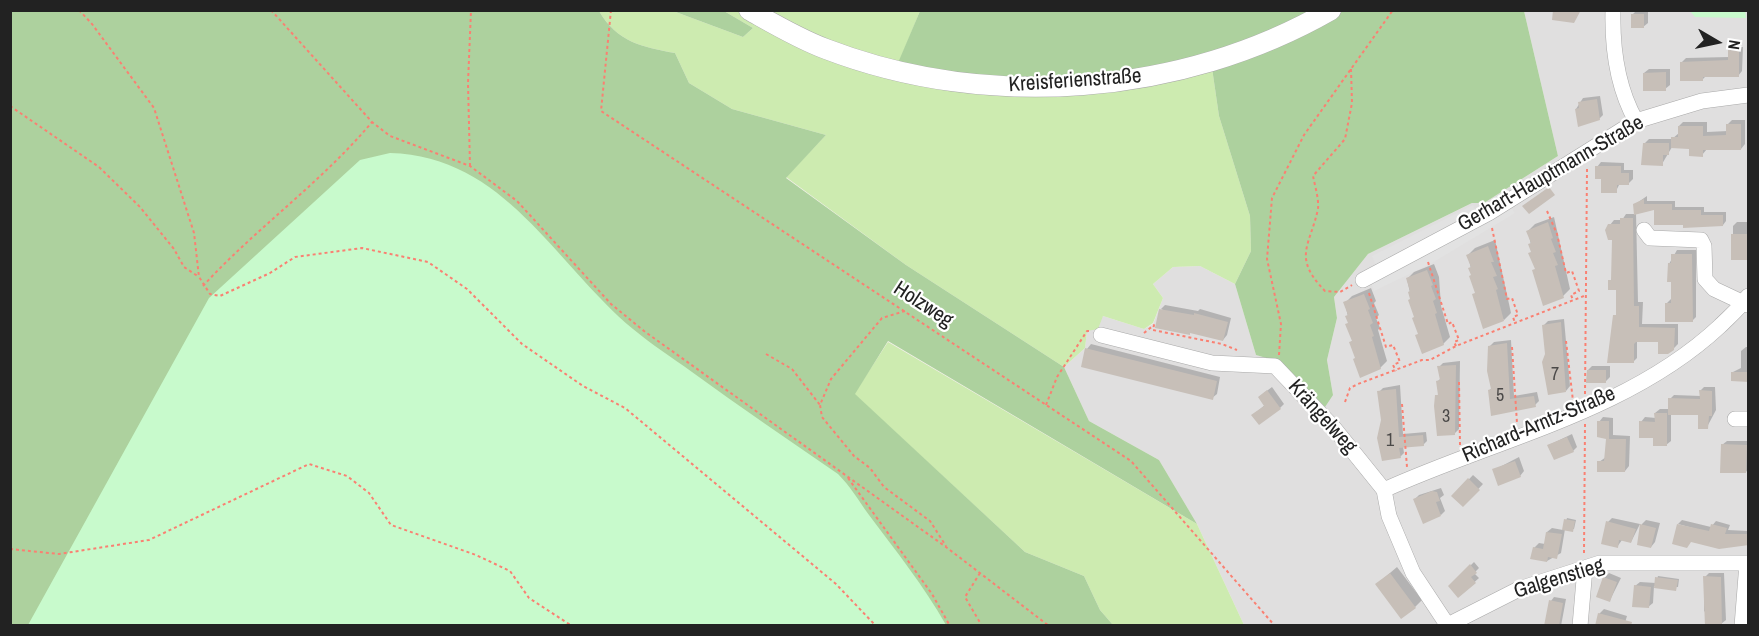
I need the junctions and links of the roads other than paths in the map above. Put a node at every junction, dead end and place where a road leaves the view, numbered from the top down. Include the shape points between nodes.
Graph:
1 (749, 10) edge
2 (1331, 10) edge
3 (1612, 10) edge
4 (1749, 96) edge
5 (1636, 121) junction
6 (1644, 230) dead end
7 (1363, 280) road end
8 (1747, 301) edge
9 (1101, 335) road end
10 (1384, 490) junction
11 (1748, 563) edge
12 (1585, 568) junction
13 (1448, 625) edge
14 (1580, 626) edge
15 (1742, 626) edge

1 - 2 street, Kreisferienstraße via 825,49 871,64 962,82 1050,87 1130,79 1209,63 1256,46
3 - 5 street via 1614,53
4 - 5 street, Gerhart-Hauptmann-Straße via 1702,101
5 - 7 street, Gerhart-Hauptmann-Straße via 1489,213
6 - 8 street, Richard-Arntz-Straße via 1650,238 1701,240 1705,279 1714,289
8 - 10 street, Richard-Arntz-Straße via 1700,345 1579,412
9 - 10 street, Krängelweg via 1212,363 1275,366 1334,428
10 - 13 street, Krängelweg via 1389,516 1413,573
11 - 12 street, Galgenstieg via 1600,563
11 - 15 street
12 - 13 street, Galgenstieg via 1519,590
12 - 14 street

